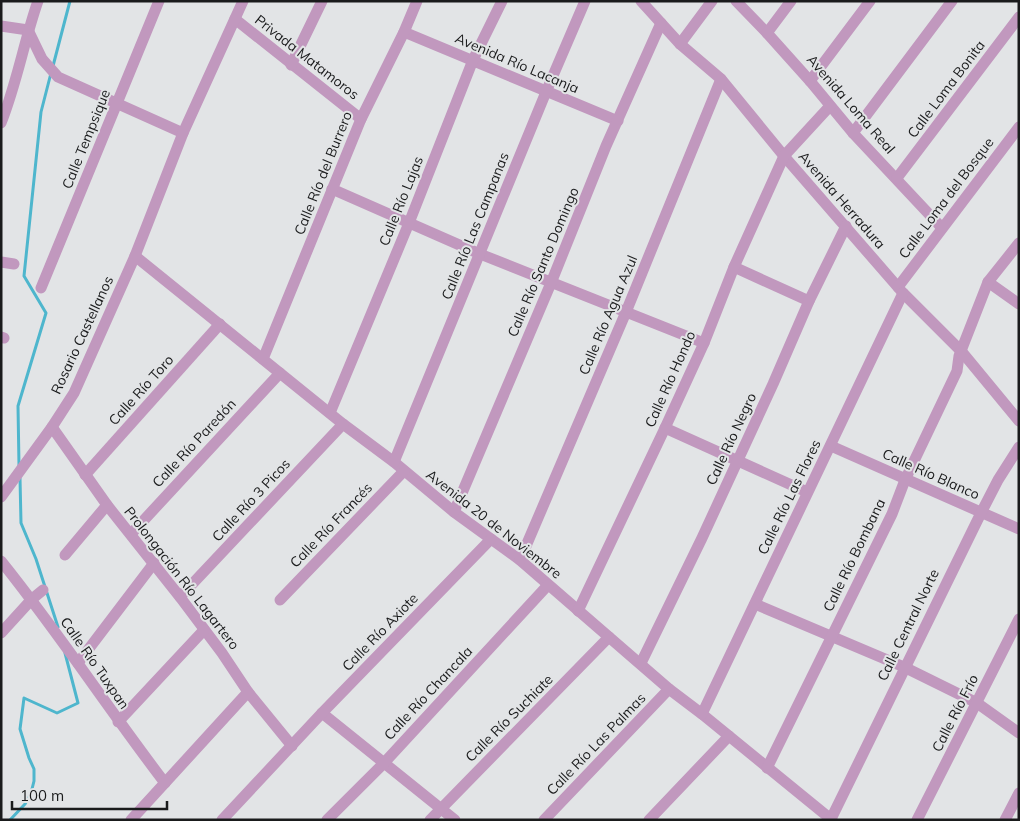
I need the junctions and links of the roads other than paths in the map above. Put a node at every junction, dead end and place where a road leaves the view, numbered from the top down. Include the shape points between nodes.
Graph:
1 (38, 1) edge
2 (159, 1) edge
3 (243, 1) edge
4 (322, 1) edge
5 (417, 1) edge
6 (502, 1) edge
7 (585, 1) edge
8 (641, 1) edge
9 (712, 1) edge
10 (736, 1) edge
11 (791, 1) edge
12 (870, 1) edge
13 (952, 1) edge
14 (1019, 17) edge
15 (235, 19) junction
16 (661, 23) junction
17 (1, 26) edge
18 (28, 30) junction
19 (404, 32) junction
20 (767, 33) junction
21 (680, 44) junction
22 (473, 60) junction
23 (291, 65) junction
24 (721, 79) junction
25 (810, 81) junction
26 (546, 92) junction
27 (117, 104) junction
28 (830, 106) junction
29 (4, 109) edge
30 (361, 119) junction
31 (618, 122) junction
32 (1, 123) edge
33 (1019, 126) edge
34 (853, 132) junction
35 (183, 133) junction
36 (784, 156) junction
37 (897, 178) junction
38 (332, 189) junction
39 (409, 223) junction
40 (846, 226) junction
41 (942, 228) junction
42 (1019, 242) edge
43 (480, 254) junction
44 (135, 256) junction
45 (1, 262) edge
46 (14, 264) dead end
47 (734, 267) junction
48 (988, 282) junction
49 (551, 283) junction
50 (41, 288) dead end
51 (900, 290) junction
52 (809, 301) junction
53 (1019, 304) edge
54 (626, 312) junction
55 (220, 324) junction
56 (704, 343) junction
57 (962, 352) junction
58 (263, 359) junction
59 (280, 372) junction
60 (330, 413) junction
61 (1019, 421) edge
62 (344, 424) junction
63 (52, 427) junction
64 (665, 428) junction
65 (831, 446) junction
66 (1019, 448) edge
67 (737, 461) junction
68 (394, 462) junction
69 (404, 471) junction
70 (84, 476) junction
71 (905, 480) junction
72 (807, 492) junction
73 (1, 498) edge
74 (107, 505) junction
75 (454, 512) junction
76 (981, 513) junction
77 (1019, 529) edge
78 (131, 534) junction
79 (490, 540) junction
80 (65, 555) dead end
81 (520, 560) junction
82 (1, 561) edge
83 (154, 564) junction
84 (548, 584) junction
85 (43, 590) dead end
86 (180, 597) junction
87 (32, 599) junction
88 (280, 600) dead end
89 (755, 604) junction
90 (578, 611) junction
91 (1019, 619) edge
92 (204, 630) junction
93 (1, 633) edge
94 (609, 637) junction
95 (832, 637) junction
96 (78, 663) junction
97 (641, 663) junction
98 (904, 668) junction
99 (669, 689) junction
100 (248, 692) junction
101 (977, 703) junction
102 (322, 713) junction
103 (702, 714) junction
104 (118, 722) junction
105 (1019, 733) edge
106 (729, 736) junction
107 (292, 746) junction
108 (384, 763) junction
109 (767, 768) junction
110 (165, 783) junction
111 (1019, 793) edge
112 (441, 808) junction
113 (831, 819) edge
114 (131, 820) edge
115 (222, 820) edge
116 (327, 820) edge
117 (430, 820) edge
118 (455, 820) edge
119 (544, 820) edge
120 (649, 820) edge
121 (917, 820) edge
122 (1005, 820) edge

1 - 18 street
2 - 27 street, Calle Tempsique
3 - 15 street, Rosario Castellanos
4 - 23 street
5 - 19 street, Calle Río del Burrero
6 - 22 street, Calle Río Lajas
7 - 26 street, Calle Río Las Campanas
8 - 16 street, Avenida Herradura
9 - 21 street
10 - 20 street, Avenida Loma Real
11 - 20 street
12 - 25 street
13 - 34 street
14 - 37 street, Calle Loma Bonita
15 - 23 street, Privada Matamoros
15 - 35 street, Rosario Castellanos
16 - 21 street, Avenida Herradura
16 - 31 street, Calle Río Santo Domingo
17 - 18 street
18 - 27 street via 42,59 58,77
18 - 29 street
19 - 22 street, Avenida Río Lacanja
19 - 30 street, Calle Río del Burrero
20 - 25 street, Avenida Loma Real
21 - 24 street, Avenida Herradura
22 - 26 street, Avenida Río Lacanja
22 - 39 street, Calle Río Lajas
23 - 30 street, Privada Matamoros
24 - 36 street, Avenida Herradura
24 - 54 street, Calle Río Agua Azul
25 - 28 street, Avenida Loma Real
26 - 31 street, Avenida Río Lacanja
26 - 43 street, Calle Río Las Campanas
27 - 35 street
27 - 50 street, Calle Tempsique
28 - 34 street, Avenida Loma Real
28 - 36 street, Calle Río Hondo
29 - 32 street
30 - 38 street, Calle Río del Burrero
31 - 49 street, Calle Río Santo Domingo
33 - 41 street, Calle Loma del Bosque
34 - 37 street, Avenida Loma Real
35 - 44 street, Rosario Castellanos
36 - 40 street, Avenida Herradura
36 - 47 street, Calle Río Hondo
37 - 41 street, Avenida Loma Real
38 - 39 street
38 - 58 street, Calle Río del Burrero
39 - 43 street
39 - 60 street, Calle Río Lajas
40 - 51 street, Avenida Herradura
40 - 52 street, Calle Río Negro
41 - 51 street, Calle Loma del Bosque
42 - 48 street, Calle Río Bombana
43 - 49 street
43 - 68 street, Calle Río Las Campanas
44 - 55 street, Avenida 20 de Noviembre
44 - 63 street, Rosario Castellanos via 74,392
45 - 46 street
47 - 52 street
47 - 56 street, Calle Río Hondo
48 - 53 street
48 - 57 street, Calle Río Bombana
49 - 54 street
49 - 75 street, Calle Río Santo Domingo
51 - 57 street, Avenida Herradura
51 - 65 street, Calle Río Las Flores
52 - 67 street, Calle Río Negro
54 - 56 street
54 - 81 street, Calle Río Agua Azul
55 - 58 street, Avenida 20 de Noviembre
55 - 70 street, Calle Río Toro
56 - 64 street, Calle Río Hondo
57 - 61 street, Avenida Herradura
57 - 71 street, Calle Río Bombana via 957,371
58 - 59 street, Avenida 20 de Noviembre
59 - 60 street, Avenida 20 de Noviembre
59 - 78 street, Calle Río Paredón
60 - 62 street, Avenida 20 de Noviembre
62 - 68 street, Avenida 20 de Noviembre
62 - 86 street, Calle Río 3 Picos
63 - 70 street, Prolongación Río Lagartero
63 - 73 street, Rosario Castellanos
64 - 67 street
64 - 90 street, Calle Río Hondo
65 - 71 street, Calle Río Blanco
65 - 72 street, Calle Río Las Flores
66 - 76 street, Calle Central Norte
67 - 72 street
67 - 97 street, Calle Río Negro
68 - 69 street, Avenida 20 de Noviembre
69 - 75 street, Avenida 20 de Noviembre
69 - 88 street, Calle Río Francés
70 - 74 street, Prolongación Río Lagartero
71 - 76 street, Calle Río Blanco
71 - 95 street, Calle Río Bombana via 892,514
72 - 89 street, Calle Río Las Flores
74 - 78 street, Prolongación Río Lagartero
74 - 80 street
75 - 79 street, Avenida 20 de Noviembre
76 - 77 street, Calle Río Blanco
76 - 98 street, Calle Central Norte
78 - 83 street, Prolongación Río Lagartero
79 - 81 street, Avenida 20 de Noviembre
79 - 102 street, Calle Río Axiote
81 - 84 street, Avenida 20 de Noviembre
82 - 87 street, Calle Río Tuxpan
83 - 86 street, Prolongación Río Lagartero
83 - 96 street
84 - 90 street, Avenida 20 de Noviembre
84 - 108 street, Calle Río Chancala
85 - 87 street
86 - 92 street, Prolongación Río Lagartero
87 - 93 street
87 - 96 street, Calle Río Tuxpan
89 - 95 street
89 - 103 street, Calle Río Las Flores
90 - 94 street, Avenida 20 de Noviembre
91 - 101 street, Calle Río Frío
92 - 100 street, Prolongación Río Lagartero
92 - 104 street
94 - 97 street, Avenida 20 de Noviembre
94 - 112 street, Calle Río Suchiate
95 - 98 street
95 - 109 street, Calle Río Bombana
96 - 104 street, Calle Río Tuxpan
97 - 99 street, Avenida 20 de Noviembre
98 - 101 street
98 - 113 street, Calle Central Norte
99 - 103 street, Avenida 20 de Noviembre
99 - 119 street, Calle Río Las Palmas
100 - 107 street, Prolongación Río Lagartero
100 - 110 street
101 - 105 street
101 - 121 street, Calle Río Frío
102 - 107 street, Calle Río Axiote
102 - 108 street
103 - 106 street, Avenida 20 de Noviembre
104 - 110 street, Calle Río Tuxpan
106 - 109 street, Avenida 20 de Noviembre
106 - 120 street
107 - 115 street, Calle Río Axiote
108 - 112 street
108 - 116 street, Calle Río Chancala
109 - 113 street, Avenida 20 de Noviembre
110 - 114 street
111 - 122 street
112 - 117 street, Calle Río Suchiate
112 - 118 street

